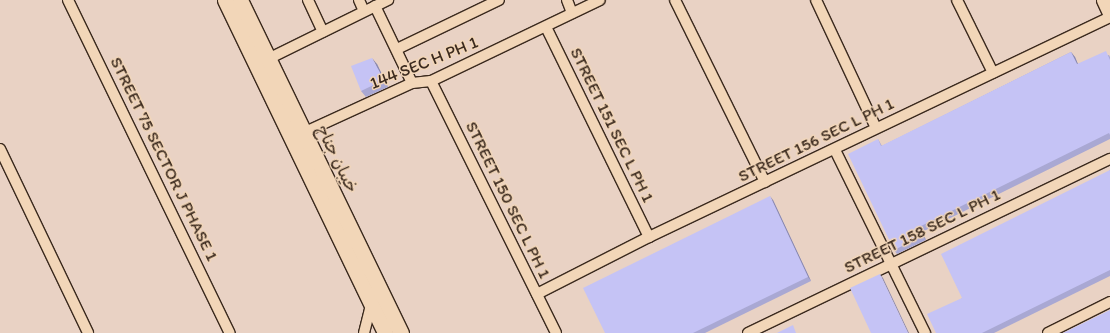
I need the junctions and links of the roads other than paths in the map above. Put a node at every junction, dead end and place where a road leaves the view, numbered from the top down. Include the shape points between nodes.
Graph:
1 (68, 0) edge
2 (225, 0) edge
3 (240, 0) edge
4 (308, 0) edge
5 (359, 0) edge
6 (388, 0) edge
7 (499, 0) edge
8 (567, 0) edge
9 (600, 0) edge
10 (675, 0) edge
11 (816, 0) edge
12 (957, 0) edge
13 (1103, 0) edge
14 (376, 6) junction
15 (364, 11) junction
16 (572, 13) junction
17 (1110, 16) edge
18 (546, 27) junction
19 (324, 32) junction
20 (396, 49) junction
21 (268, 59) junction
22 (993, 73) junction
23 (431, 81) junction
24 (412, 83) junction
25 (876, 128) junction
26 (303, 133) junction
27 (0, 149) edge
28 (835, 150) junction
29 (1110, 159) edge
30 (764, 182) junction
31 (649, 237) junction
32 (891, 264) junction
33 (537, 294) junction
34 (1110, 302) edge
35 (371, 304) junction
36 (88, 333) edge
37 (230, 333) edge
38 (364, 333) edge
39 (385, 333) edge
40 (401, 333) edge
41 (556, 333) edge
42 (748, 333) edge
43 (925, 333) edge
44 (1048, 333) edge

1 - 37 street, STREET 75 SECTOR J PHASE 1
2 - 35 main road, خیبان جناح
3 - 21 main road, خیبان جناح
4 - 19 street
5 - 15 street
6 - 14 street
7 - 20 street
8 - 16 street
9 - 16 street, 144 SEC H PH 1
10 - 30 street
11 - 25 street
12 - 22 street
13 - 17 street
14 - 15 street
14 - 20 street
15 - 19 street
16 - 18 street, 144 SEC H PH 1
17 - 22 street, STREET 156 SEC L PH 1
18 - 23 street, 144 SEC H PH 1
18 - 31 street, STREET 151 SEC L PH 1
19 - 21 street
20 - 24 street
21 - 26 main road, خیبان جناح
22 - 25 street, STREET 156 SEC L PH 1
23 - 24 street, 144 SEC H PH 1
23 - 33 street, STREET 150 SEC L PH 1
24 - 26 street, 144 SEC H PH 1
25 - 28 street, STREET 156 SEC L PH 1
26 - 40 main road, خیبان جناح
27 - 36 street
28 - 30 street, STREET 156 SEC L PH 1
28 - 32 street
29 - 32 street, STREET 158 SEC L PH 1
30 - 31 street, STREET 156 SEC L PH 1
31 - 33 street, STREET 156 SEC L PH 1
32 - 42 street, STREET 158 SEC L PH 1
32 - 43 street
33 - 41 street, STREET 150 SEC L PH 1
34 - 44 street
35 - 38 street
35 - 39 main road, خیبان جناح

